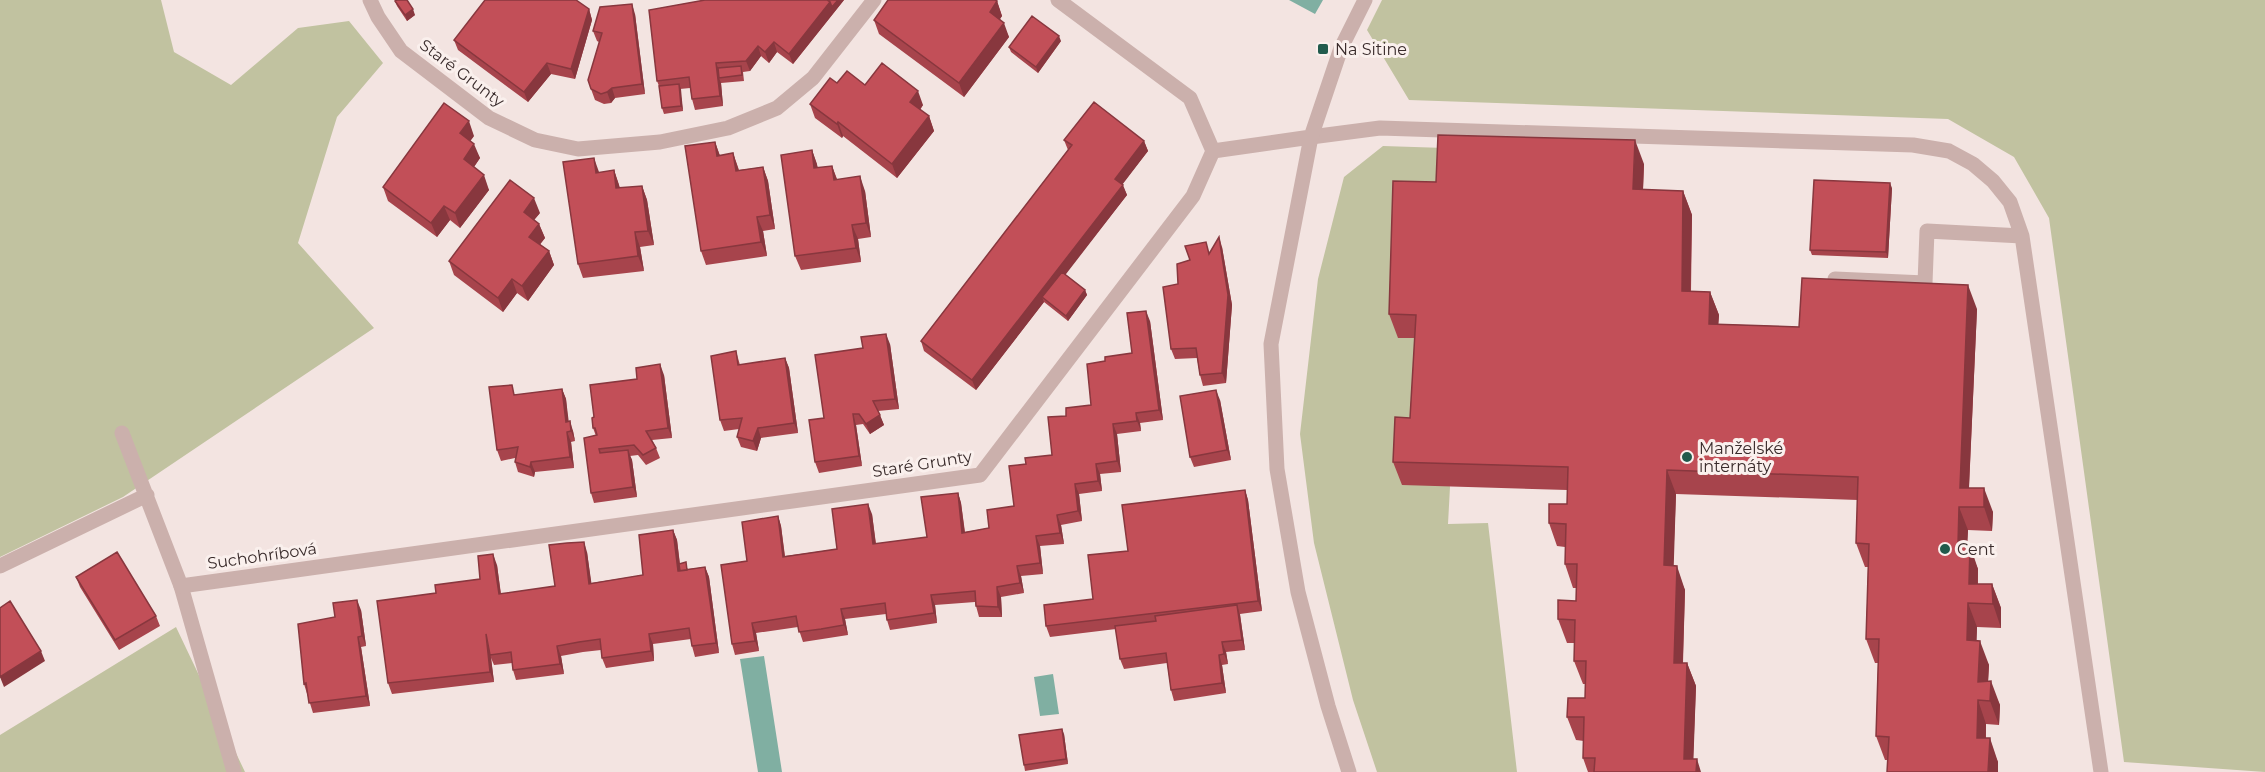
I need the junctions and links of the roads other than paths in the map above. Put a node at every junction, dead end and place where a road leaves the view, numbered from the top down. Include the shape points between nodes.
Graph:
1 (370, 0) edge
2 (874, 0) edge
3 (1058, 0) edge
4 (1365, 0) edge
5 (1311, 137) junction
6 (1214, 151) junction
7 (2022, 236) junction
8 (1835, 279) edge
9 (122, 433) dead end
10 (147, 495) junction
11 (509, 540) joint
12 (0, 566) edge
13 (181, 586) junction
14 (234, 772) edge
15 (1349, 772) edge
16 (2101, 772) edge

1 - 2 street, Staré Grunty via 401,51 489,118 535,140 578,149 660,142 728,128 777,108 813,78
3 - 6 street via 1190,98
4 - 5 street via 1341,48
5 - 6 street
5 - 7 street via 1380,128 1912,145 1949,152 1973,164 2010,202
5 - 15 street via 1271,344 1277,469 1298,592
6 - 11 street, Staré Grunty via 1193,196 980,475
7 - 8 street via 1927,231 1925,283
7 - 16 street
9 - 10 street
10 - 12 street
10 - 13 street
11 - 13 street, Suchohríbová
13 - 14 street

